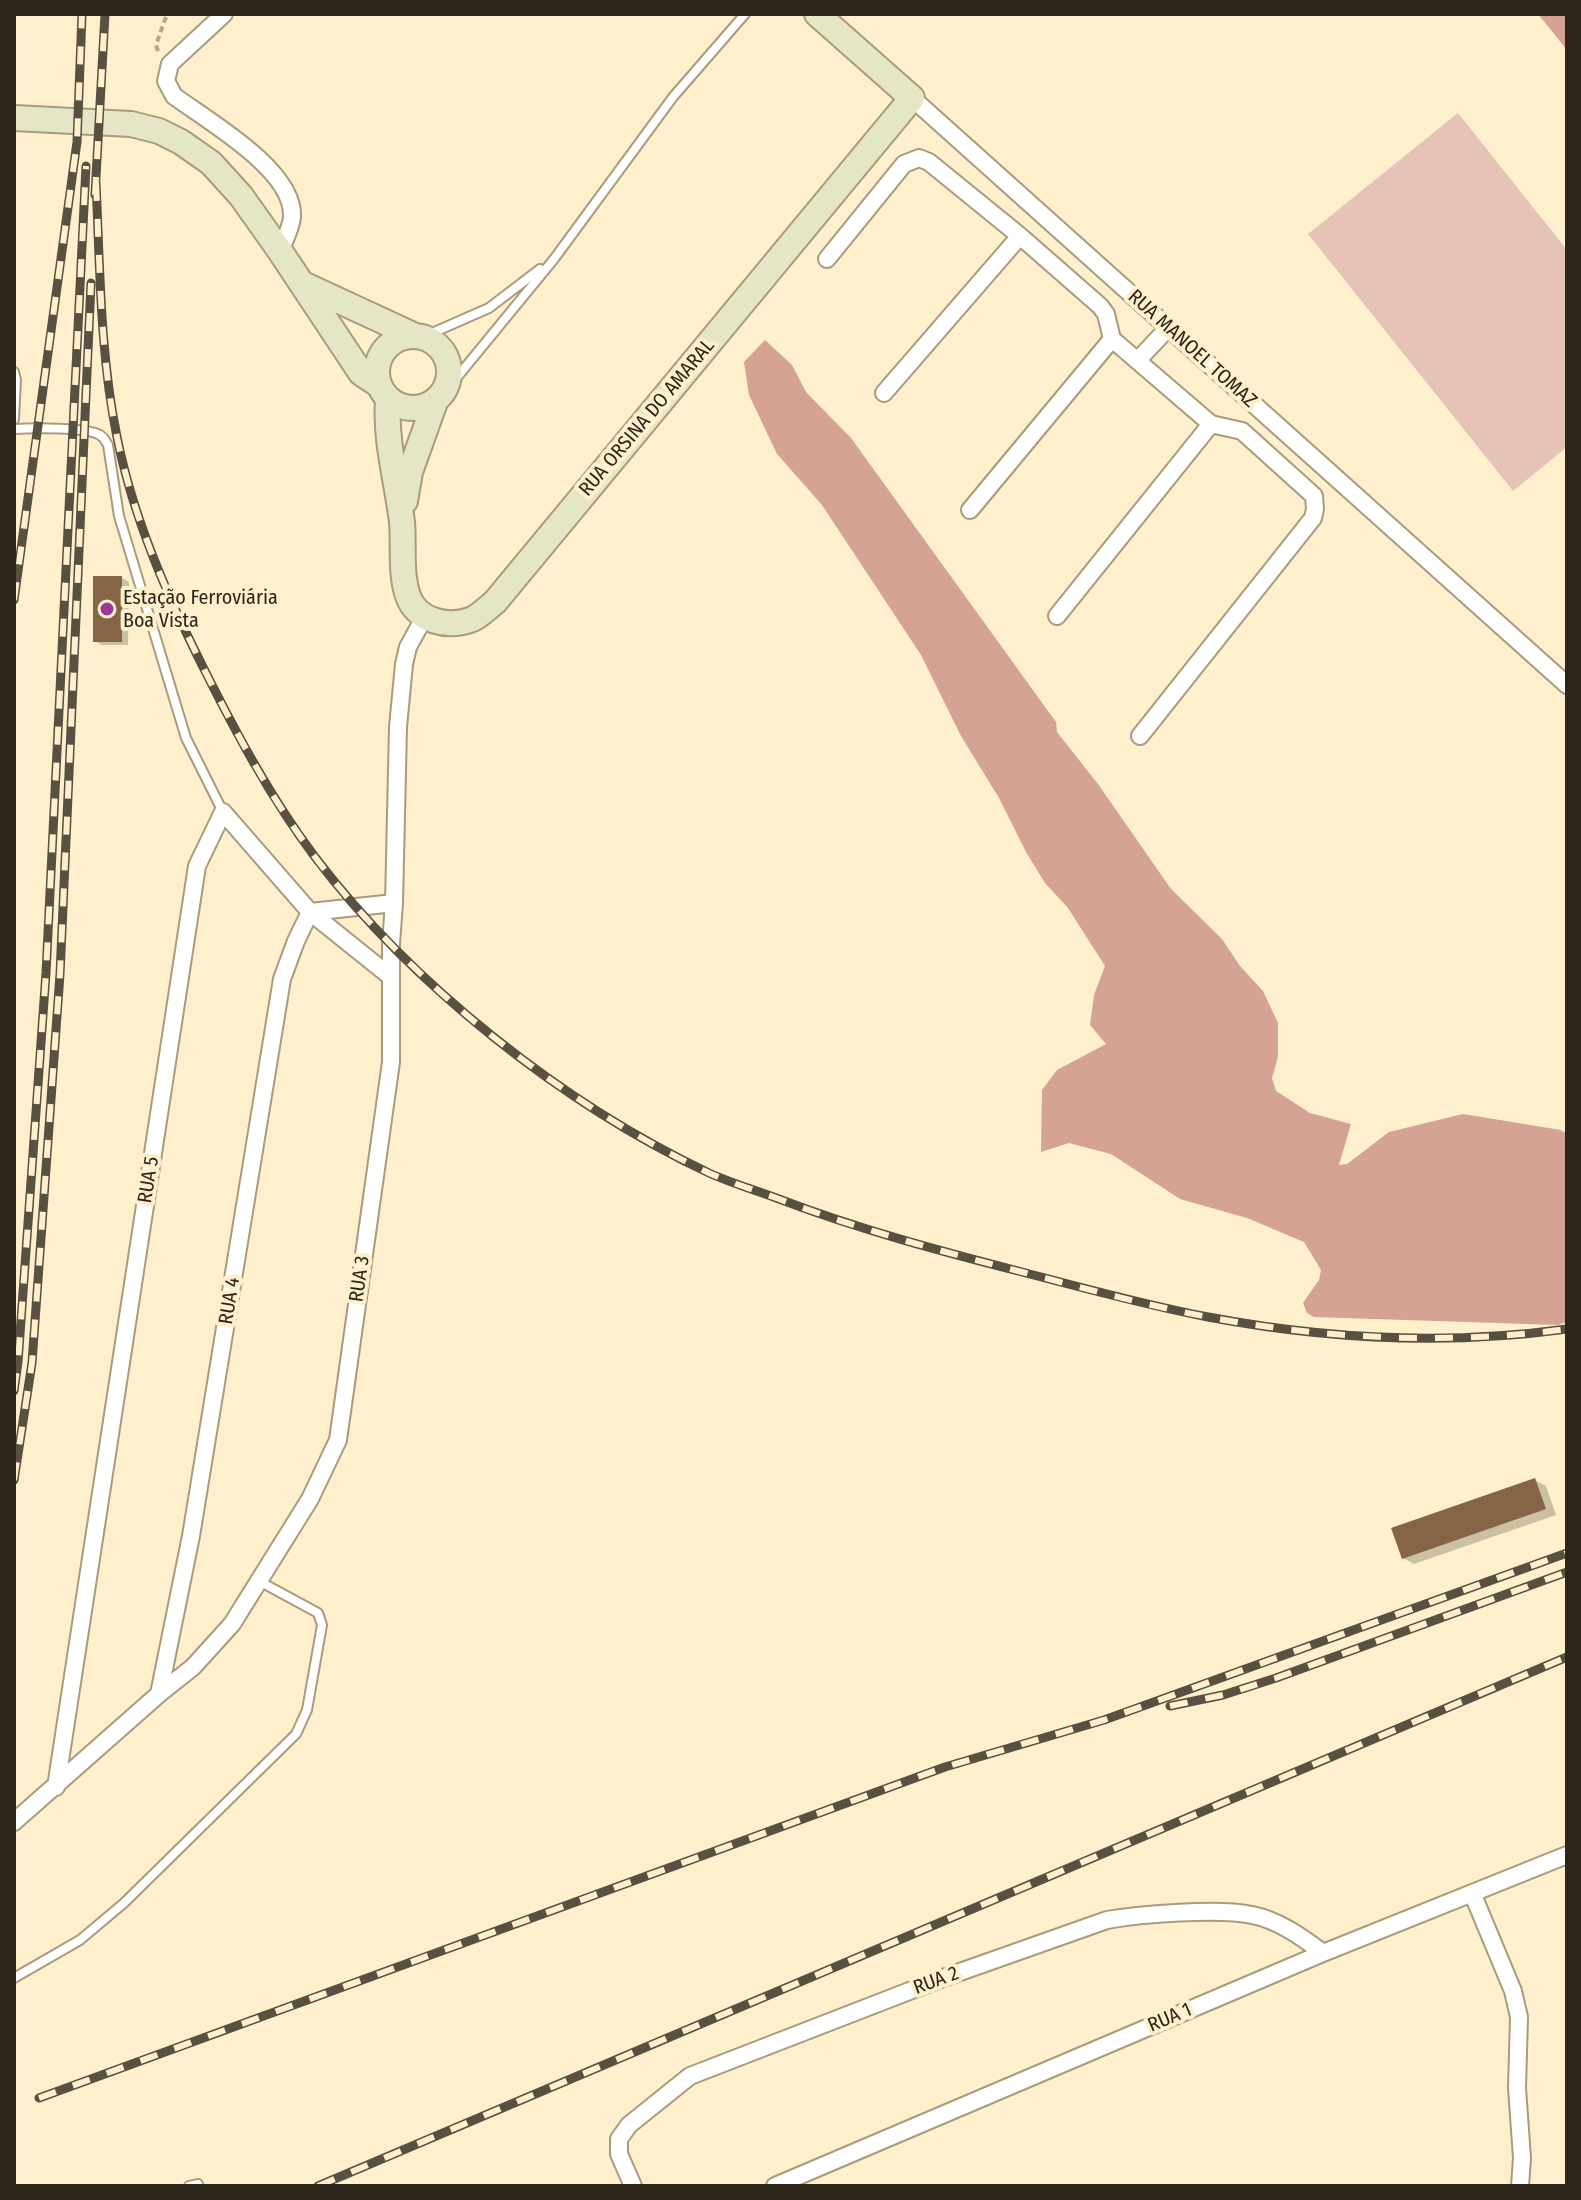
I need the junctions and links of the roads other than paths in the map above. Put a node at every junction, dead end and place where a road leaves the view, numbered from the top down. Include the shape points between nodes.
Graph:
1 (224, 14) edge
2 (817, 14) edge
3 (744, 15) edge
4 (912, 98) junction
5 (14, 118) edge
6 (1020, 236) junction
7 (280, 251) junction
8 (554, 259) junction
9 (827, 259) dead end
10 (303, 284) junction
11 (1169, 327) junction
12 (418, 336) junction
13 (1112, 339) junction
14 (1138, 360) junction
15 (14, 372) edge
16 (384, 392) junction
17 (884, 393) dead end
18 (437, 400) junction
19 (14, 419) edge
20 (1211, 424) junction
21 (14, 429) edge
22 (970, 510) dead end
23 (402, 523) junction
24 (425, 616) junction
25 (1057, 616) dead end
26 (1567, 685) edge
27 (1140, 736) dead end
28 (223, 812) junction
29 (394, 903) junction
30 (310, 912) junction
31 (391, 977) junction
32 (259, 1580) junction
33 (159, 1694) junction
34 (56, 1787) junction
35 (14, 1822) edge
36 (1567, 1855) edge
37 (1473, 1895) junction
38 (1323, 1953) junction
39 (14, 1978) edge
40 (633, 2186) edge
41 (775, 2186) edge
42 (1520, 2186) edge

1 - 7 street via 170,64 166,81 174,96 257,157 287,191 292,216
2 - 4 street, RUA MANOEL TOMAZ
3 - 8 lane via 673,97
4 - 11 street, RUA MANOEL TOMAZ
4 - 24 street, RUA ORSINA DO AMARAL via 495,602 473,619 453,624
5 - 7 street via 131,124 170,136 211,163
6 - 9 street via 919,158 904,164
6 - 13 street via 1100,306
6 - 17 street
7 - 10 street
8 - 12 lane via 489,308
8 - 18 lane
10 - 12 street
10 - 16 street via 361,373
11 - 14 street
11 - 26 street, RUA MANOEL TOMAZ
12 - 16 street via 399,338 380,357 376,371
12 - 18 street via 434,342 449,363 447,387
13 - 14 street
13 - 22 street
14 - 20 street
15 - 19 lane
16 - 18 street via 406,409
16 - 23 street
18 - 23 street via 410,472
20 - 25 street
20 - 27 street via 1242,431 1314,496 1313,518
21 - 28 lane via 94,433 108,445 119,516 186,738
23 - 24 street via 408,596
24 - 29 street, RUA 3 via 404,664
28 - 30 street
28 - 34 street, RUA 5 via 197,866
29 - 30 street
29 - 31 street, RUA 3
30 - 31 street
30 - 33 street, RUA 4 via 282,979 191,1536
31 - 32 street, RUA 3 via 391,1062 338,1440 310,1499
32 - 33 street, RUA 3 via 232,1624 193,1667
32 - 39 lane via 318,1613 322,1625 307,1710 296,1734 124,1903 80,1940
33 - 34 street, RUA 3
34 - 35 street, RUA 3
36 - 37 street, RUA 1
37 - 38 street, RUA 1
37 - 42 street via 1519,2017
38 - 40 street, RUA 2 via 1273,1921 1250,1914 1107,1920 690,2076 619,2139 619,2154
38 - 41 street, RUA 1

